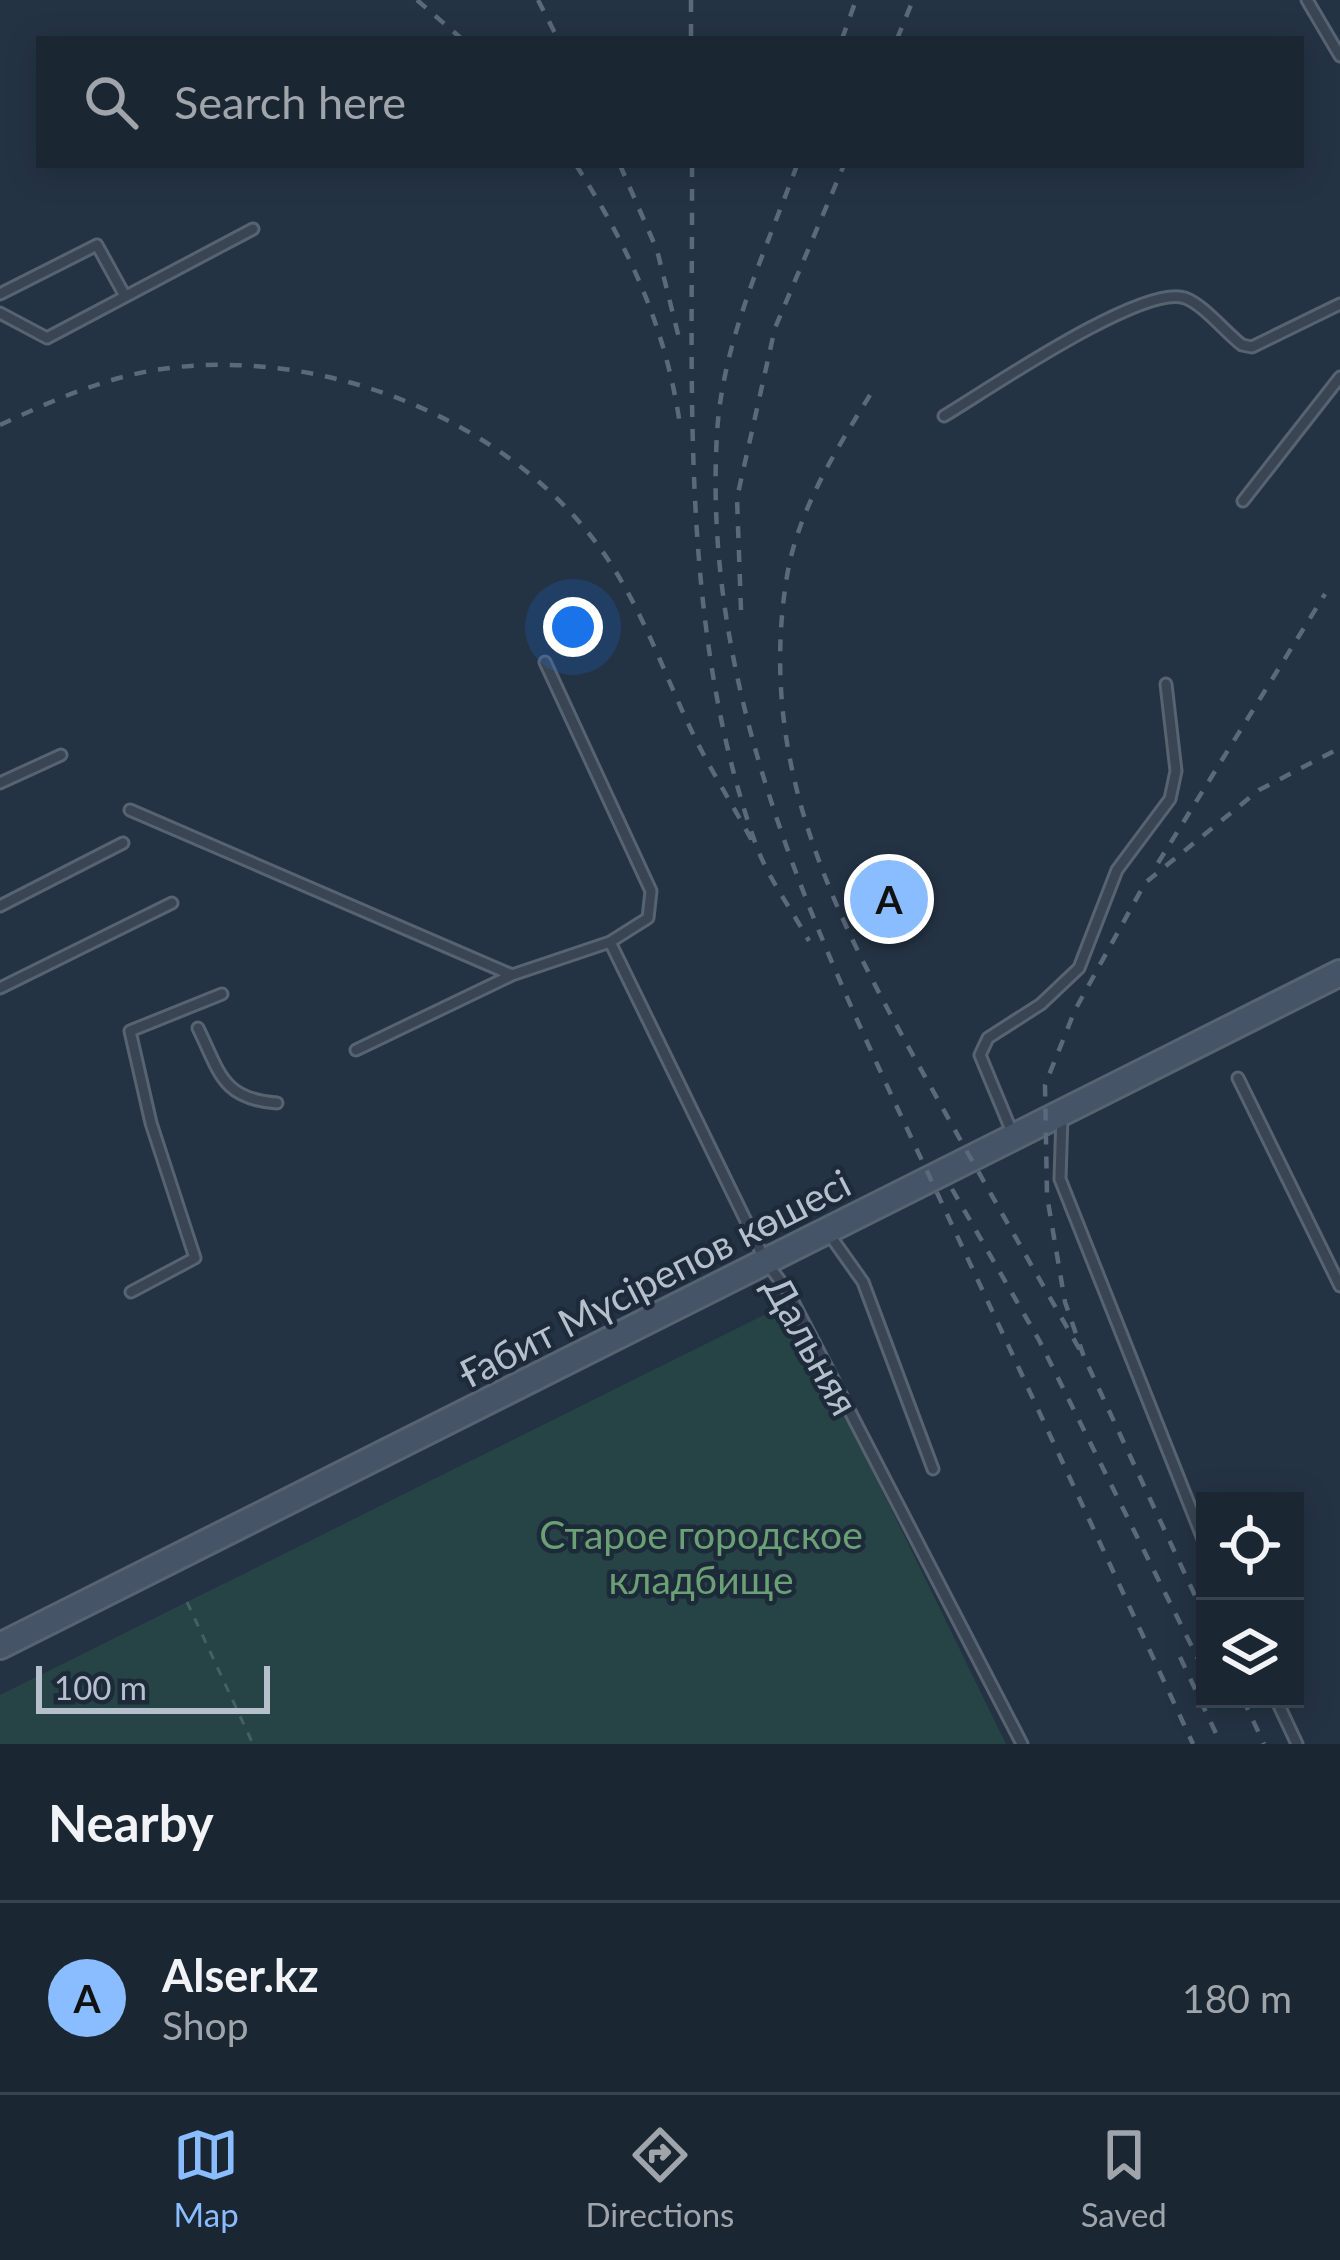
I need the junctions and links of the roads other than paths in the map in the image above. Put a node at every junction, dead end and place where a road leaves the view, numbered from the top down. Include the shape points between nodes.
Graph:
1 (1307, 0) edge
2 (1340, 56) edge
3 (253, 229) dead end
4 (0, 294) edge
5 (125, 296) junction
6 (1340, 304) edge
7 (0, 314) edge
8 (1340, 377) edge
9 (944, 416) dead end
10 (1243, 501) dead end
11 (545, 662) dead end
12 (1166, 685) dead end
13 (61, 755) dead end
14 (0, 783) edge
15 (130, 810) dead end
16 (123, 843) dead end
17 (172, 903) dead end
18 (0, 906) edge
19 (610, 941) junction
20 (1340, 973) edge
21 (512, 975) junction
22 (0, 988) edge
23 (223, 994) dead end
24 (198, 1028) dead end
25 (356, 1050) dead end
26 (1238, 1078) dead end
27 (277, 1102) dead end
28 (1063, 1110) junction
29 (1013, 1135) junction
30 (826, 1230) junction
31 (766, 1262) junction
32 (1340, 1286) edge
33 (131, 1292) dead end
34 (933, 1469) dead end
35 (1196, 1521) edge
36 (0, 1646) edge
37 (1280, 1708) edge
38 (1022, 1744) edge
39 (1297, 1744) edge

1 - 2 lane
3 - 5 lane
4 - 5 lane via 97,245
5 - 7 lane via 47,338
6 - 9 lane via 1252,347 1191,300 1158,298 1089,328
8 - 10 lane
11 - 19 lane via 651,891 648,918
12 - 29 lane via 1176,771 1170,799 1117,870 1079,968 988,1038 980,1054
13 - 14 lane
15 - 21 lane
16 - 18 lane
17 - 22 lane
19 - 21 lane
19 - 31 lane, Дальняя
20 - 28 main road, Ғабит Мүсірепов көшесі
21 - 25 lane
23 - 33 lane via 130,1031 195,1258
24 - 27 lane via 229,1088 244,1100
26 - 32 lane
28 - 29 main road, Ғабит Мүсірепов көшесі
28 - 35 lane via 1060,1179
29 - 30 main road, Ғабит Мүсірепов көшесі
30 - 31 main road, Ғабит Мүсірепов көшесі
30 - 34 lane via 863,1282
31 - 36 main road, Ғабит Мүсірепов көшесі
31 - 38 lane, Дальняя
37 - 39 lane

